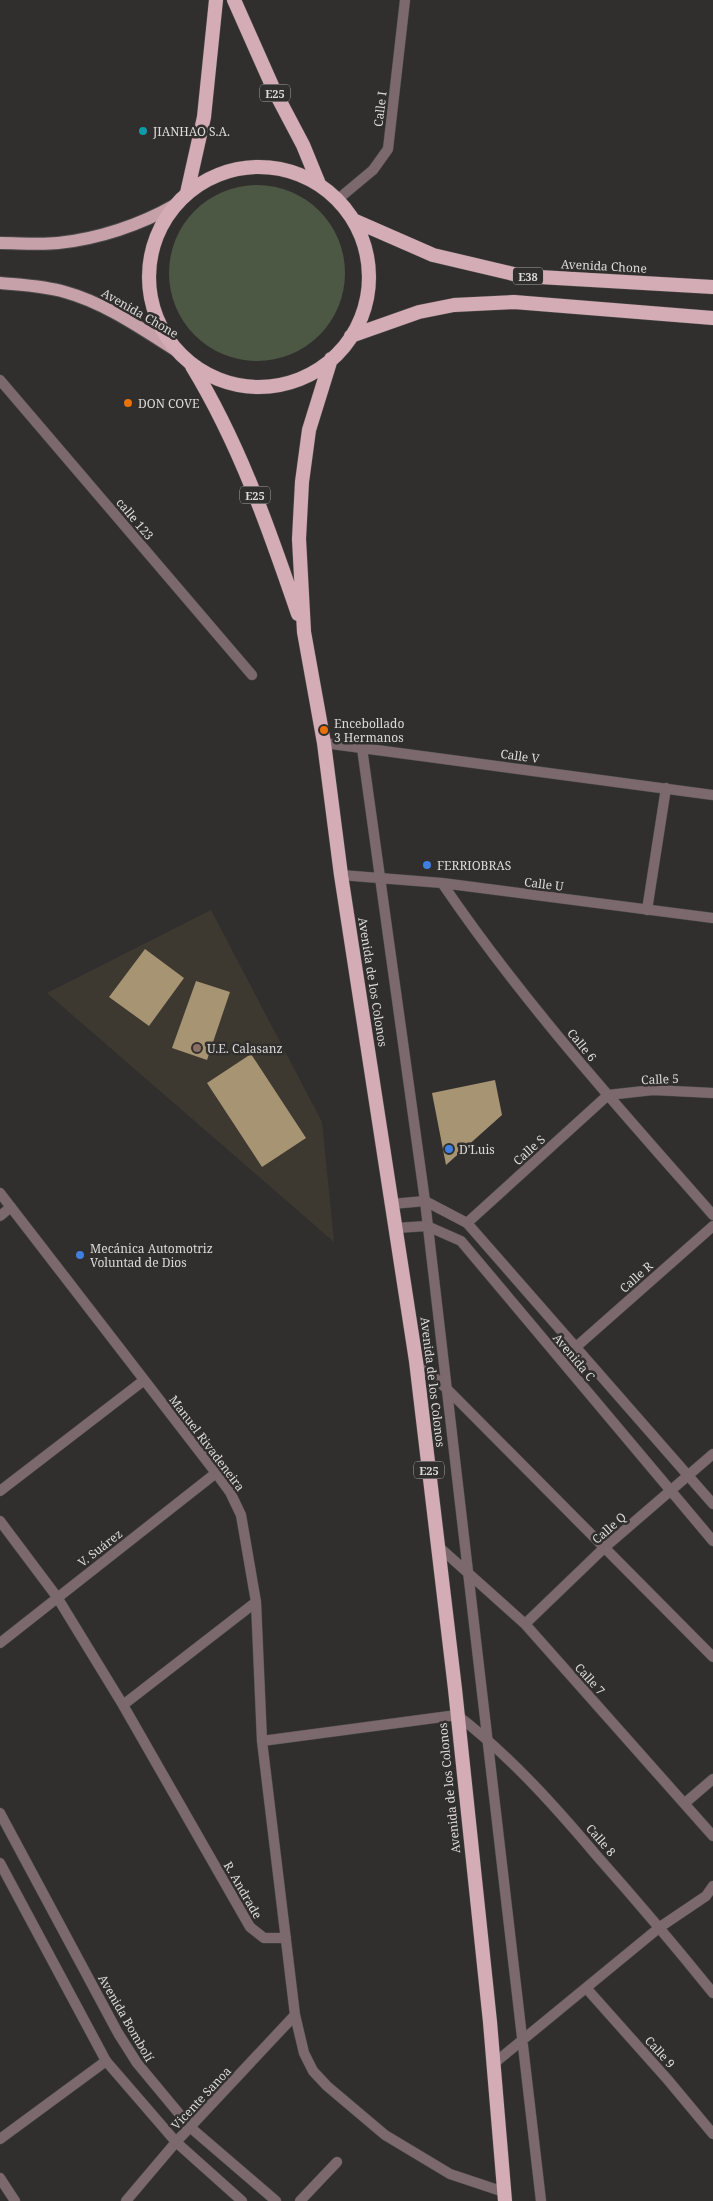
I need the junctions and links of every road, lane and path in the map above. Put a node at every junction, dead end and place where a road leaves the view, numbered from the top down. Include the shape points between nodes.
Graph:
1 (216, 0) edge
2 (234, 0) edge
3 (405, 0) edge
4 (319, 184) junction
5 (187, 193) junction
6 (337, 200) junction
7 (175, 205) junction
8 (353, 220) junction
9 (0, 243) edge
10 (0, 283) edge
11 (713, 287) edge
12 (713, 318) edge
13 (352, 336) junction
14 (177, 352) junction
15 (331, 359) junction
16 (192, 365) junction
17 (0, 380) edge
18 (304, 632) junction
19 (252, 675) dead end
20 (324, 743) junction
21 (362, 748) junction
22 (666, 788) junction
23 (713, 795) edge
24 (341, 874) junction
25 (378, 878) junction
26 (442, 883) junction
27 (647, 910) junction
28 (713, 918) edge
29 (713, 1093) edge
30 (608, 1095) junction
31 (0, 1193) edge
32 (425, 1201) junction
33 (392, 1204) junction
34 (11, 1208) junction
35 (713, 1214) edge
36 (0, 1216) edge
37 (467, 1223) junction
38 (427, 1226) junction
39 (713, 1226) edge
40 (396, 1228) junction
41 (576, 1347) junction
42 (416, 1361) junction
43 (143, 1381) junction
44 (447, 1389) junction
45 (713, 1454) edge
46 (216, 1473) junction
47 (688, 1475) junction
48 (0, 1491) edge
49 (671, 1491) junction
50 (713, 1504) edge
51 (0, 1521) edge
52 (713, 1541) edge
53 (439, 1547) junction
54 (604, 1548) junction
55 (470, 1576) junction
56 (57, 1597) junction
57 (256, 1602) junction
58 (525, 1624) junction
59 (0, 1643) edge
60 (713, 1657) edge
61 (123, 1705) junction
62 (457, 1715) junction
63 (486, 1738) junction
64 (262, 1740) junction
65 (713, 1779) edge
66 (685, 1803) junction
67 (0, 1813) edge
68 (713, 1836) edge
69 (0, 1863) edge
70 (712, 1890) edge
71 (660, 1927) junction
72 (286, 1938) junction
73 (587, 1988) junction
74 (713, 1993) edge
75 (295, 2015) junction
76 (523, 2040) junction
77 (106, 2061) junction
78 (492, 2065) junction
79 (191, 2128) junction
80 (713, 2134) edge
81 (0, 2139) edge
82 (176, 2142) junction
83 (337, 2162) dead end
84 (0, 2178) edge
85 (505, 2197) edge
86 (15, 2201) edge
87 (126, 2201) edge
88 (242, 2201) edge
89 (276, 2201) edge
90 (300, 2201) edge
91 (541, 2201) edge

1 - 5 highway via 204,117
2 - 4 highway, E25
3 - 6 street, Calle I via 388,149 373,170
4 - 5 highway, E25 via 287,170 252,167 218,174
4 - 6 highway, E25
5 - 7 highway, E25
6 - 8 highway, E25
7 - 9 main road via 153,218 86,238 57,243
7 - 14 highway, E25 via 152,250 148,286 157,321
8 - 11 highway, Avenida Chone / E38 via 433,255 522,276
8 - 13 highway, E25 via 365,248 369,278 364,308
10 - 14 main road, Avenida Chone via 64,291 88,300 137,325
12 - 13 highway, E38 via 514,302 454,305 419,312
13 - 15 highway, E25
14 - 16 highway, E25
15 - 16 highway, E25 via 299,379 262,387 225,382
15 - 18 highway, Avenida de los Colonos / E25 via 309,430 302,482 299,539
16 - 18 highway, Avenida de los Colonos / E25 via 235,445
17 - 19 street, calle 123
18 - 20 highway, Avenida de los Colonos / E25
20 - 21 street, Calle V
20 - 24 highway, Avenida de los Colonos / E25
21 - 22 street, Calle V
21 - 25 street
22 - 23 street, Calle V
22 - 27 street
24 - 25 street, Calle U
24 - 33 highway, Avenida de los Colonos / E25
25 - 26 street, Calle U
25 - 32 street
26 - 27 street, Calle U
26 - 30 street, Calle 6 via 482,942
27 - 28 street, Calle U
29 - 30 street, Calle 5 via 653,1090
30 - 35 street, Calle 6
30 - 37 street, Calle S
31 - 34 street, Manuel Rivadeneira
32 - 33 street
32 - 37 street, Avenida C
32 - 38 street
33 - 40 highway, Avenida de los Colonos / E25
34 - 36 street
34 - 43 street, Manuel Rivadeneira
37 - 41 street, Avenida C
38 - 40 street, Avenida C
38 - 44 street
38 - 49 street, Avenida C via 461,1241
39 - 41 street, Calle R
40 - 42 highway, Avenida de los Colonos / E25
41 - 47 street, Avenida C
42 - 44 street
42 - 53 highway, Avenida de los Colonos / E25
43 - 46 street, Manuel Rivadeneira
43 - 48 street
44 - 54 street
44 - 55 street
45 - 47 street, Calle Q
46 - 56 street, V. Suárez
46 - 57 street, Manuel Rivadeneira via 241,1515
47 - 49 street, Calle Q
47 - 50 street, Avenida C
49 - 52 street, Avenida C
49 - 54 street, Calle Q
51 - 56 street, R. Andrade
53 - 55 street, Calle 7
53 - 62 highway, Avenida de los Colonos / E25
54 - 58 street, Calle Q
54 - 60 street
55 - 58 street, Calle 7
55 - 63 street
56 - 59 street, V. Suárez
56 - 61 street, R. Andrade
57 - 61 street
57 - 64 street, Manuel Rivadeneira
58 - 66 street, Calle 7
61 - 72 street, R. Andrade via 250,1927 264,1938
62 - 63 street, Calle 8
62 - 64 street
62 - 78 highway, Avenida de los Colonos / E25
63 - 71 street, Calle 8 via 540,1790
63 - 76 street
64 - 72 street, Manuel Rivadeneira
65 - 66 street
66 - 68 street, Calle 7
67 - 79 street, Avenida Bombolí via 118,2033 137,2064
69 - 77 street
70 - 71 street
71 - 73 street
71 - 74 street, Calle 8
72 - 75 street
73 - 76 street
73 - 80 street, Calle 9
75 - 79 street, Vicente Sanoa
75 - 85 street via 308,2062 355,2111 385,2135 450,2174
76 - 78 street
76 - 91 street
77 - 81 street
77 - 82 street
78 - 85 highway, Avenida de los Colonos / E25
79 - 82 street, Vicente Sanoa
79 - 89 street, Avenida Bombolí
82 - 87 street, Vicente Sanoa
82 - 88 street
83 - 90 street
84 - 86 street

